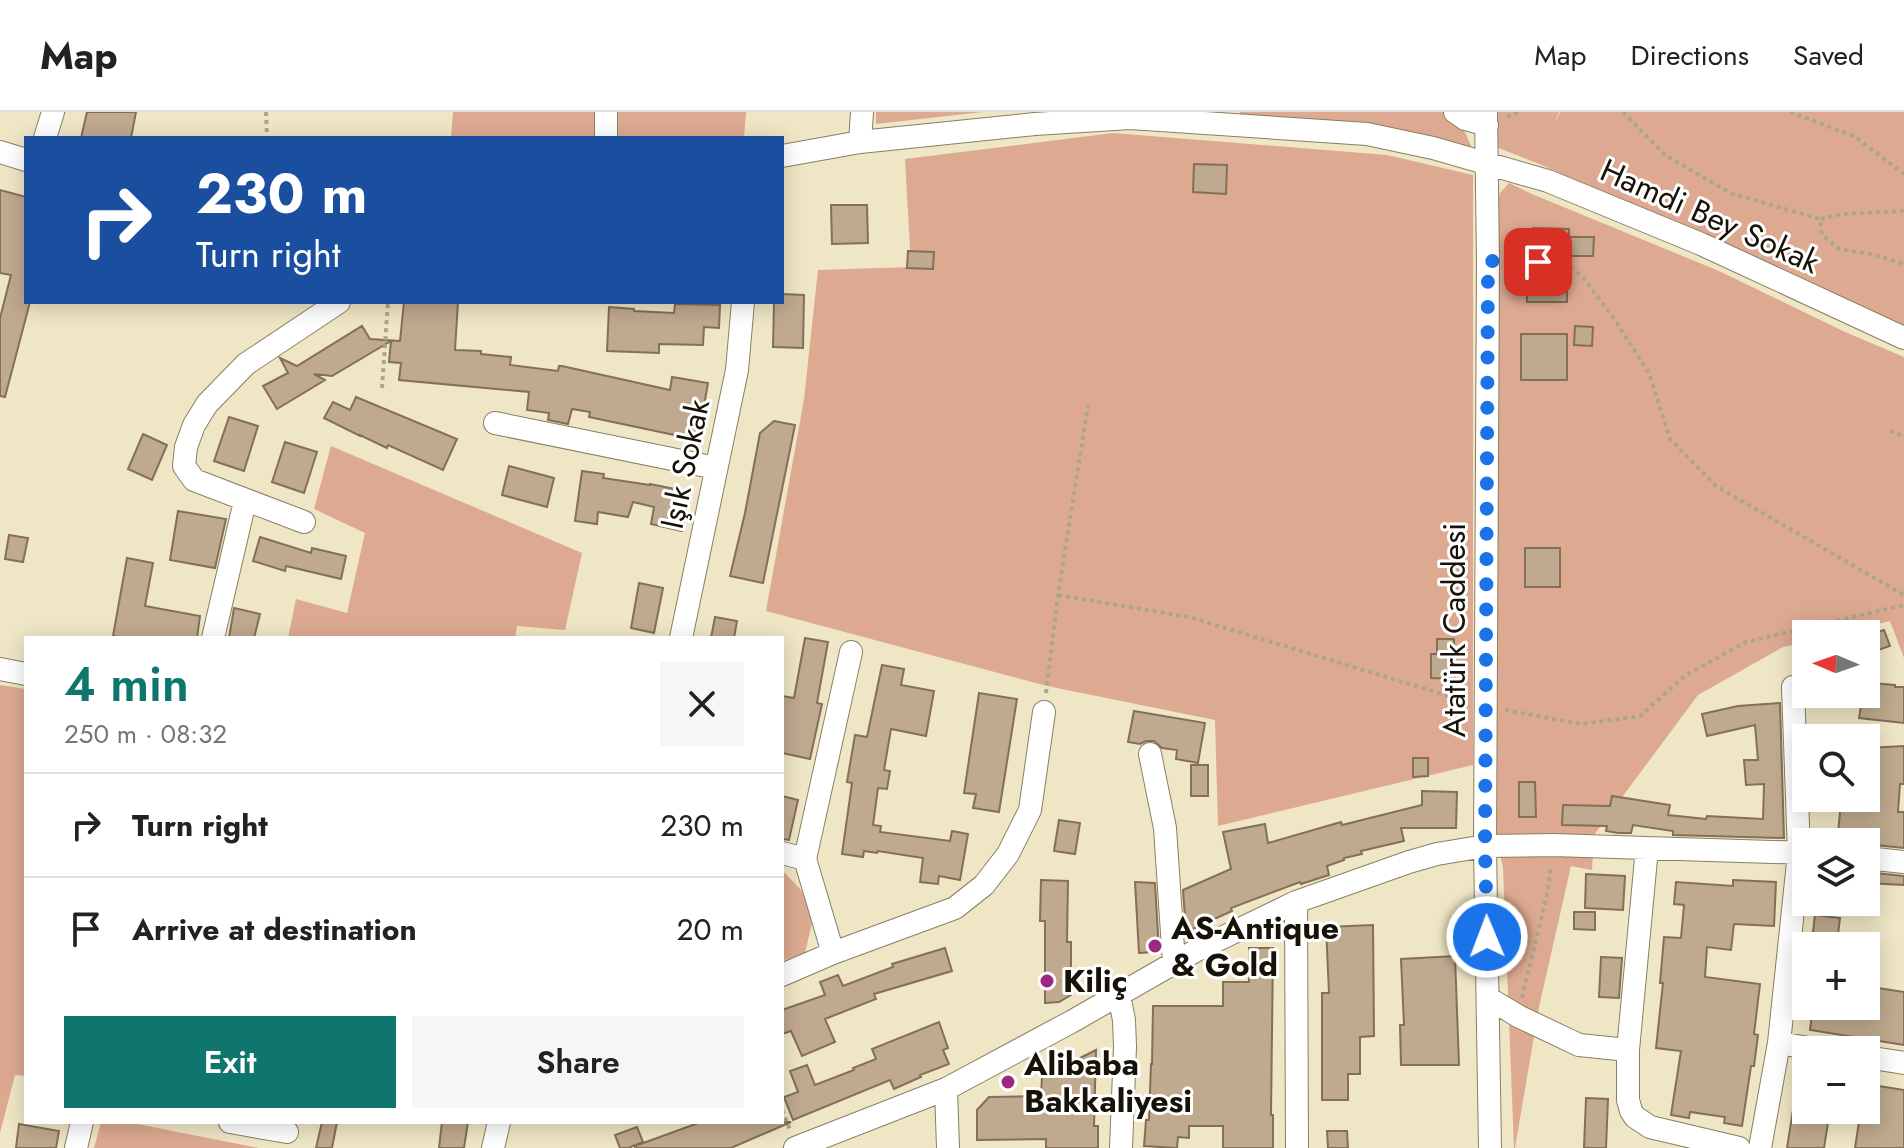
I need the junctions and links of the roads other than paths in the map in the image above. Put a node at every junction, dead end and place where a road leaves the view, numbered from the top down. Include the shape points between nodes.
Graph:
1 (53, 112) edge
2 (606, 112) edge
3 (862, 112) edge
4 (1455, 112) edge
5 (1130, 115) edge
6 (1486, 118) edge
7 (46, 136) edge
8 (606, 136) edge
9 (860, 142) junction
10 (0, 152) edge
11 (784, 156) edge
12 (24, 159) edge
13 (1487, 162) junction
14 (336, 304) edge
15 (743, 304) edge
16 (1904, 338) edge
17 (495, 423) dead end
18 (716, 468) junction
19 (245, 501) junction
20 (304, 522) dead end
21 (213, 636) edge
22 (681, 636) edge
23 (851, 652) dead end
24 (0, 669) edge
25 (24, 674) edge
26 (1794, 708) edge
27 (1044, 712) road end
28 (1150, 754) dead end
29 (1801, 828) edge
30 (1485, 846) junction
31 (1647, 848) junction
32 (1792, 853) edge
33 (784, 854) edge
34 (805, 859) junction
35 (1880, 859) edge
36 (1904, 862) edge
37 (1296, 902) junction
38 (1794, 916) edge
39 (833, 953) junction
40 (1174, 963) junction
41 (784, 974) edge
42 (1119, 995) junction
43 (1488, 998) junction
44 (1779, 1043) junction
45 (1792, 1045) edge
46 (1628, 1050) junction
47 (1880, 1059) edge
48 (1904, 1063) edge
49 (946, 1089) junction
50 (82, 1124) edge
51 (239, 1124) edge
52 (499, 1124) edge
53 (286, 1134) edge
54 (76, 1148) edge
55 (493, 1148) edge
56 (795, 1148) edge
57 (948, 1148) edge
58 (1121, 1148) edge
59 (1297, 1148) edge
60 (1490, 1148) edge
61 (1739, 1148) edge
62 (1760, 1148) edge

1 - 7 street
2 - 8 street
3 - 9 street
4 - 6 street via 1465,119
5 - 9 street, Hamdi Bey Sokak
5 - 13 street, Hamdi Bey Sokak via 1367,134
6 - 13 street, Atatürk Caddesi
9 - 11 street, Hamdi Bey Sokak
10 - 12 street
13 - 16 street, Hamdi Bey Sokak via 1548,181 1701,244
13 - 30 street, Atatürk Caddesi
14 - 19 street via 246,364 194,425 184,466 194,480
15 - 18 street, Işık Sokak via 737,370
17 - 18 street
18 - 22 street, Işık Sokak
19 - 20 street
19 - 21 street
23 - 34 street
24 - 25 street
26 - 29 street
27 - 39 street via 1030,810 1008,854 984,885 955,908
28 - 40 street via 1165,828
30 - 31 street
30 - 37 street via 1409,862
30 - 43 street, Atatürk Caddesi
31 - 32 street
31 - 46 street
33 - 34 street
34 - 39 street
35 - 36 street
37 - 40 street
37 - 59 street
38 - 44 street
39 - 41 street
40 - 42 street
42 - 49 street
42 - 58 street via 1125,1047
43 - 46 street via 1579,1045
43 - 60 street, Atatürk Caddesi
44 - 45 street
44 - 62 street
46 - 61 street via 1628,1100 1642,1123
47 - 48 street
49 - 56 street
49 - 57 street
50 - 54 street
51 - 53 street
52 - 55 street

